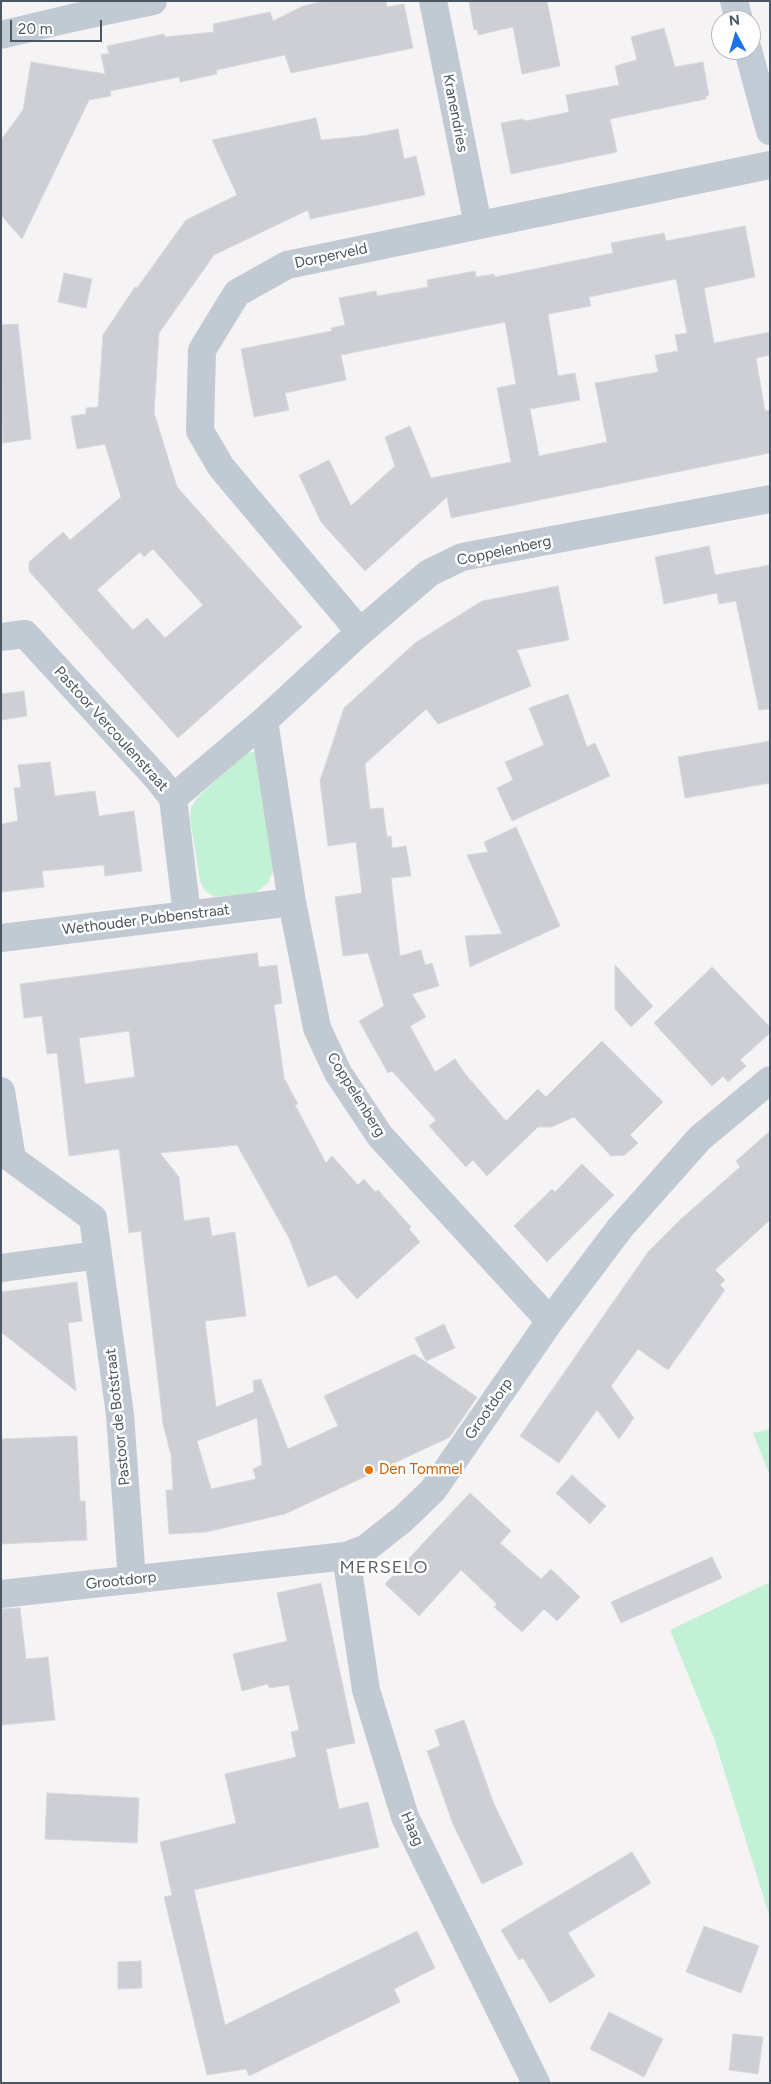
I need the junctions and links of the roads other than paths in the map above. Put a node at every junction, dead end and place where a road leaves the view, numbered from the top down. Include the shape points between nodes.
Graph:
1 (153, 1) edge
2 (433, 1) edge
3 (1, 35) edge
4 (751, 60) edge
5 (770, 131) edge
6 (770, 165) edge
7 (478, 225) junction
8 (770, 499) edge
9 (360, 632) junction
10 (1, 637) edge
11 (264, 721) junction
12 (173, 798) junction
13 (292, 902) junction
14 (187, 915) junction
15 (1, 938) edge
16 (770, 1080) edge
17 (1, 1091) edge
18 (6, 1160) edge
19 (98, 1255) junction
20 (1, 1268) edge
21 (550, 1321) junction
22 (346, 1556) junction
23 (132, 1580) junction
24 (1, 1594) edge
25 (536, 2083) edge

1 - 3 street
2 - 7 street, Kranendries
4 - 5 street
6 - 7 street, Dorperveld
7 - 9 street, Dorperveld via 286,265 237,294 202,350 200,431 221,468
8 - 9 street, Coppelenberg via 462,557 429,573
9 - 11 street, Coppelenberg
10 - 12 street, Pastoor Vercoulenstraat via 25,634
11 - 12 street, Coppelenberg
11 - 13 street, Coppelenberg
12 - 14 street, Pastoor Vercoulenstraat
13 - 14 street, Wethouder Pubbenstraat
13 - 21 street, Coppelenberg via 317,1028 338,1073 380,1136
14 - 15 street, Wethouder Pubbenstraat
16 - 21 street, Grootdorp via 700,1138 620,1228
17 - 18 street, Pastoor de Botstraat
18 - 19 street, Pastoor de Botstraat via 93,1218
19 - 20 street
19 - 23 street, Pastoor de Botstraat via 120,1415
21 - 22 street, Grootdorp via 433,1490 404,1519 366,1549
22 - 23 street, Grootdorp
22 - 25 street, Haag via 366,1690 405,1817
23 - 24 street, Grootdorp

